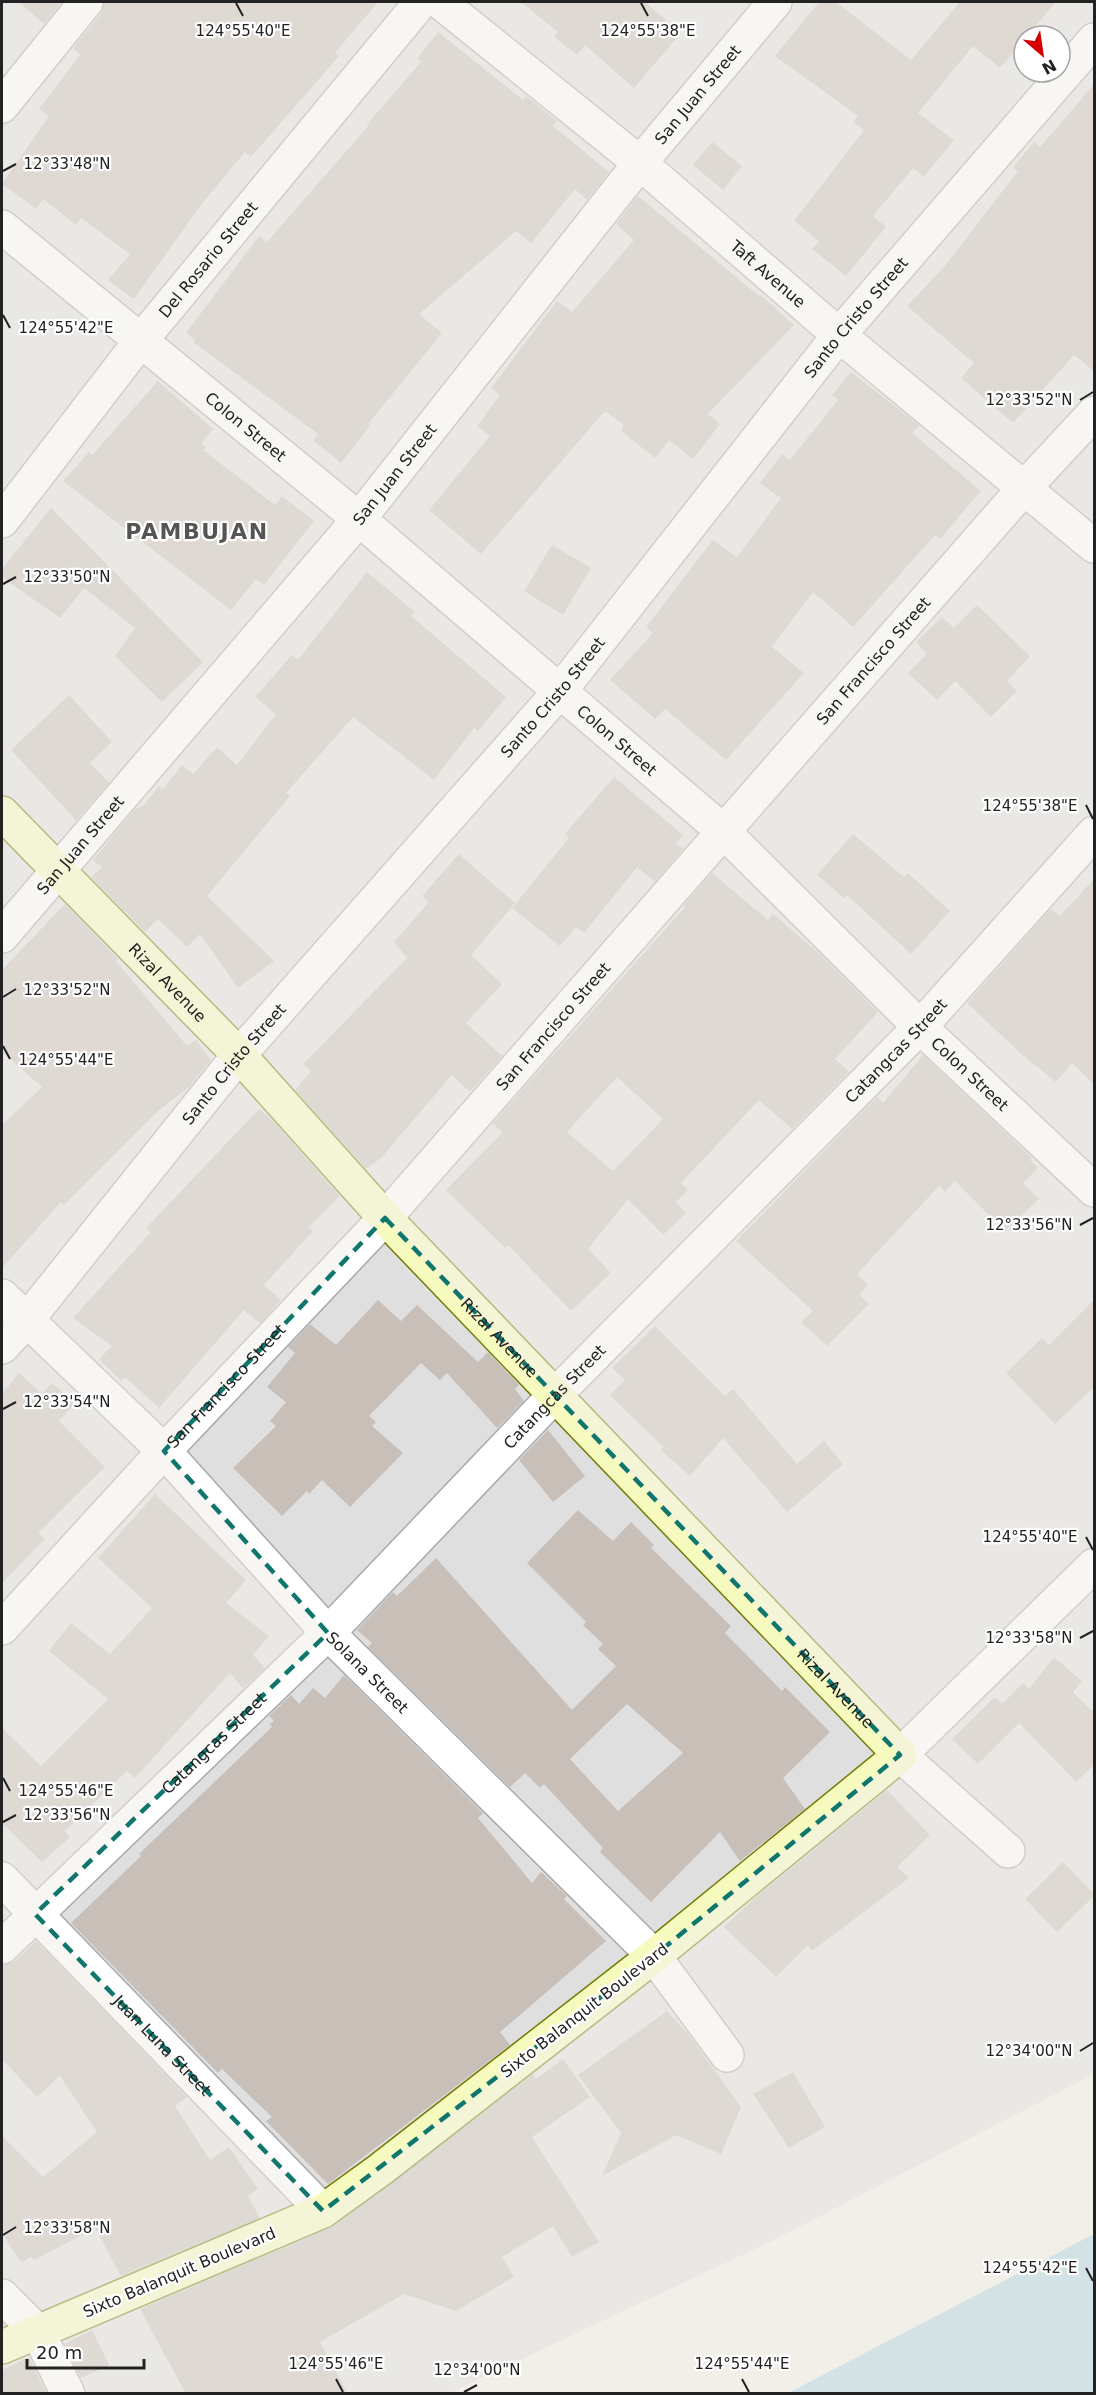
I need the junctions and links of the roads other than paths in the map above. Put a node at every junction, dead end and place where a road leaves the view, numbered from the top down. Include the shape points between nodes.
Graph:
1 (86, 2) edge
2 (421, 2) edge
3 (440, 2) edge
4 (775, 2) edge
5 (1095, 40) edge
6 (2, 106) edge
7 (640, 164) junction
8 (2, 227) edge
9 (839, 335) junction
10 (141, 339) junction
11 (1095, 413) edge
12 (1025, 487) junction
13 (359, 519) junction
14 (2, 521) edge
15 (1095, 546) edge
16 (560, 691) junction
17 (2, 813) edge
18 (723, 831) junction
19 (1095, 833) edge
20 (58, 872) junction
21 (2, 936) edge
22 (920, 1027) junction
23 (239, 1055) junction
24 (1095, 1190) edge
25 (385, 1218) junction
26 (2, 1296) edge
27 (27, 1320) junction
28 (2, 1347) edge
29 (554, 1396) junction
30 (164, 1451) junction
31 (1095, 1565) edge
32 (2, 1628) edge
33 (328, 1634) junction
34 (900, 1755) junction
35 (1008, 1851) dead end
36 (2, 1879) edge
37 (35, 1914) junction
38 (2, 1947) edge
39 (654, 1956) junction
40 (727, 2055) dead end
41 (323, 2211) junction
42 (2, 2296) edge
43 (38, 2332) junction
44 (2, 2347) edge
45 (68, 2394) edge

1 - 6 street
2 - 10 street, Del Rosario Street
3 - 7 street, Taft Avenue
4 - 7 street, San Juan Street
5 - 9 street, Santo Cristo Street
7 - 9 street, Taft Avenue
7 - 13 street, San Juan Street
8 - 10 street, Colon Street
9 - 12 street, Taft Avenue
9 - 16 street, Santo Cristo Street
10 - 13 street, Colon Street
10 - 14 street, Del Rosario Street
11 - 12 street, San Francisco Street
12 - 15 street, Taft Avenue
12 - 18 street, San Francisco Street
13 - 16 street, Colon Street
13 - 20 street, San Juan Street
16 - 18 street, Colon Street
16 - 23 street, Santo Cristo Street
17 - 20 street, Rizal Avenue
18 - 22 street, Colon Street
18 - 25 street, San Francisco Street
19 - 22 street, Catangcas Street
20 - 21 street, San Juan Street
20 - 23 street, Rizal Avenue
22 - 24 street, Colon Street
22 - 29 street, Catangcas Street
23 - 25 street, Rizal Avenue
23 - 27 street, Santo Cristo Street
25 - 29 street, Rizal Avenue
25 - 30 street, San Francisco Street
26 - 27 street, Solana Street
27 - 28 street, Santo Cristo Street
27 - 30 street, Solana Street
29 - 33 street, Catangcas Street
29 - 34 street, Rizal Avenue
30 - 32 street, San Francisco Street
30 - 33 street, Solana Street
31 - 34 street, Sixto Balanquit Boulevard
33 - 37 street, Catangcas Street
33 - 39 street, Solana Street
34 - 35 street, Rizal Avenue
34 - 39 street, Sixto Balanquit Boulevard
36 - 37 street, Juan Luna Street
37 - 38 street, Catangcas Street
37 - 41 street, Juan Luna Street
39 - 40 street, Solana Street
39 - 41 street, Sixto Balanquit Boulevard
41 - 43 street, Sixto Balanquit Boulevard
42 - 43 street
43 - 44 street, Sixto Balanquit Boulevard
43 - 45 street

